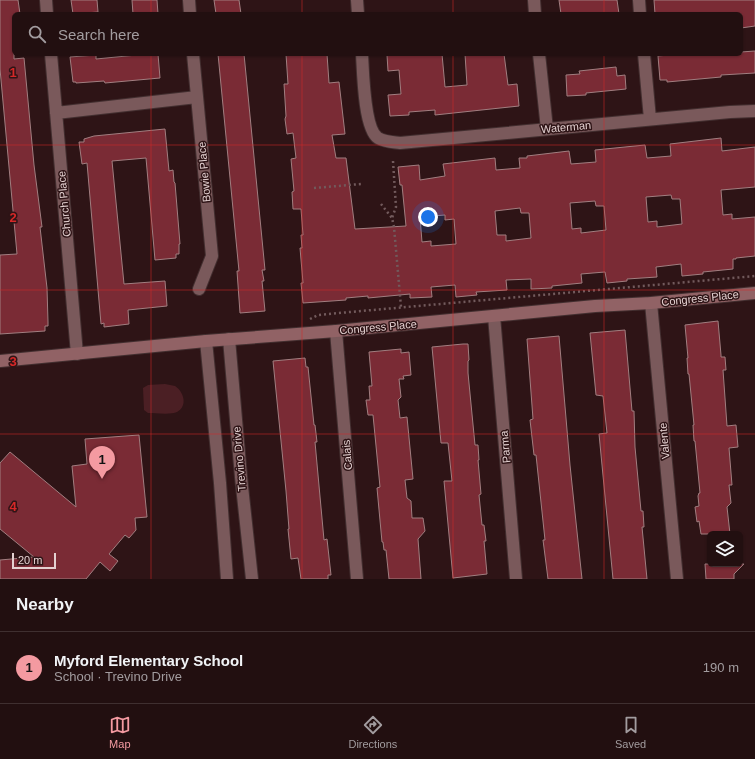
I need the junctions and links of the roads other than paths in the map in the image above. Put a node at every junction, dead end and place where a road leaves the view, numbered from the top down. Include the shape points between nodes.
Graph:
1 (46, 0) edge
2 (188, 0) edge
3 (357, 0) edge
4 (534, 0) edge
5 (639, 0) edge
6 (47, 12) edge
7 (190, 12) edge
8 (358, 12) edge
9 (535, 12) edge
10 (640, 12) edge
11 (50, 56) edge
12 (193, 56) edge
13 (362, 56) edge
14 (539, 56) edge
15 (644, 56) edge
16 (197, 97) junction
17 (755, 111) edge
18 (56, 113) junction
19 (650, 119) junction
20 (547, 129) junction
21 (199, 289) dead end
22 (755, 293) edge
23 (651, 303) junction
24 (494, 316) junction
25 (336, 331) junction
26 (229, 339) junction
27 (206, 341) junction
28 (77, 354) junction
29 (0, 361) edge
30 (227, 579) edge
31 (252, 579) edge
32 (357, 579) edge
33 (516, 579) edge
34 (677, 579) edge

1 - 6 street
2 - 7 street
3 - 8 street
4 - 9 street
5 - 10 street
11 - 18 street, Church Place
12 - 16 street, Bowie Place
13 - 20 street, Waterman via 367,115 377,138 400,143
14 - 20 street
15 - 19 street
16 - 18 street
16 - 21 street, Bowie Place via 212,256
17 - 19 street, Waterman
18 - 28 street, Church Place
19 - 20 street, Waterman
22 - 23 street, Congress Place
23 - 24 street, Congress Place
23 - 34 street, Valente
24 - 25 street, Congress Place
24 - 33 street, Parma
25 - 26 street, Congress Place
25 - 32 street, Calais
26 - 27 street, Congress Place
26 - 31 street, Trevino Drive via 240,477
27 - 28 street, Congress Place
27 - 30 street, Trevino Drive
28 - 29 street, Congress Place

